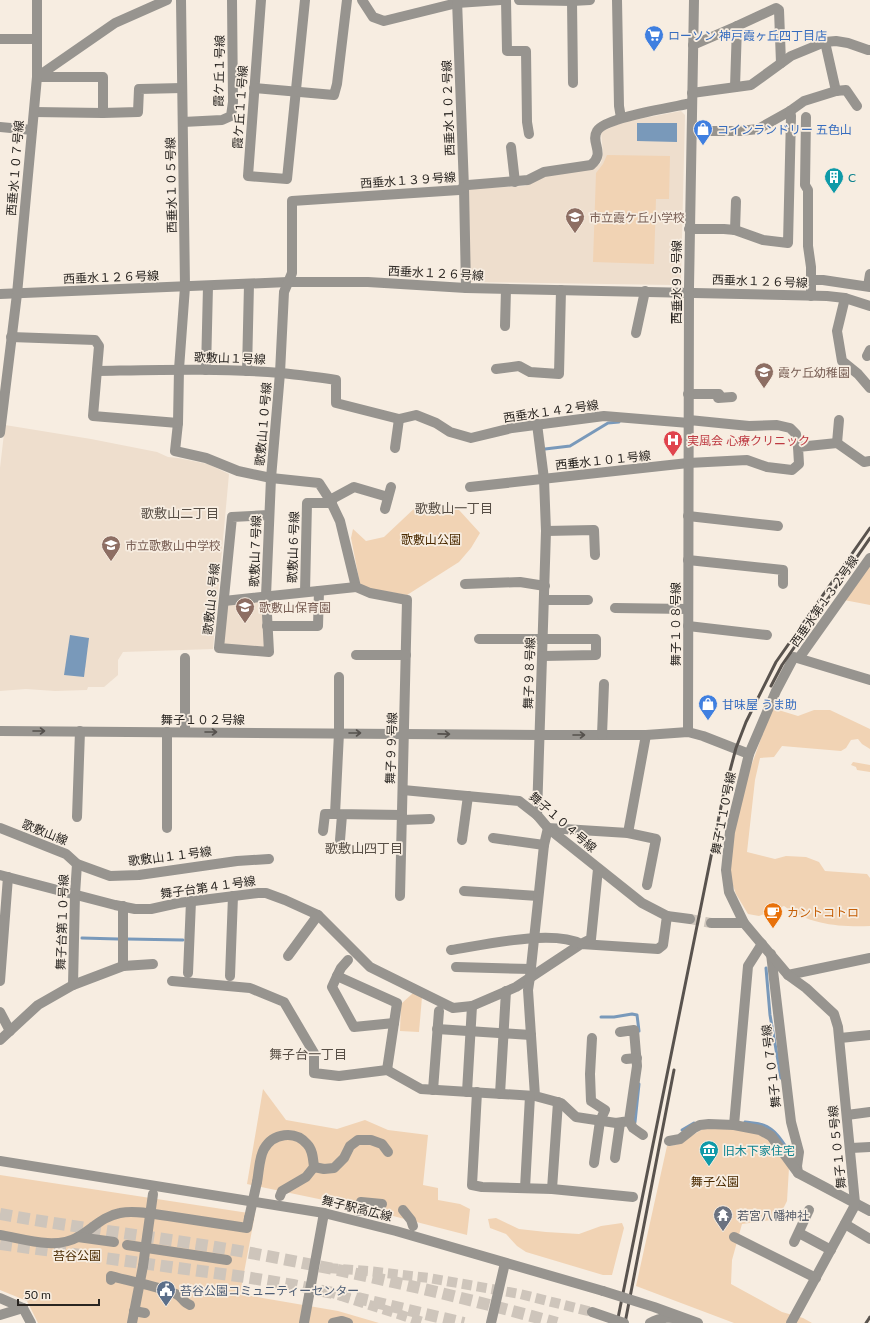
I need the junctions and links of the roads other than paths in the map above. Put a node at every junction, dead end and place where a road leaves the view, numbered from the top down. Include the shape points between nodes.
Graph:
1 (37, 0) edge
2 (167, 0) edge
3 (181, 0) edge
4 (232, 0) edge
5 (261, 0) edge
6 (305, 0) edge
7 (347, 0) edge
8 (362, 0) edge
9 (501, 0) edge
10 (506, 0) edge
11 (518, 0) edge
12 (590, 0) edge
13 (617, 0) edge
14 (694, 0) edge
15 (572, 1) junction
16 (457, 2) edge
17 (737, 26) junction
18 (0, 39) edge
19 (37, 39) junction
20 (825, 42) junction
21 (693, 45) junction
22 (869, 51) edge
23 (781, 63) junction
24 (37, 77) junction
25 (573, 83) dead end
26 (735, 87) junction
27 (182, 88) junction
28 (254, 88) junction
29 (836, 91) junction
30 (296, 92) junction
31 (692, 98) junction
32 (857, 106) dead end
33 (790, 111) junction
34 (34, 112) junction
35 (103, 113) junction
36 (806, 117) dead end
37 (621, 118) junction
38 (183, 122) junction
39 (0, 127) edge
40 (32, 130) junction
41 (692, 131) junction
42 (529, 134) dead end
43 (511, 147) dead end
44 (515, 182) junction
45 (464, 188) junction
46 (736, 201) dead end
47 (689, 229) junction
48 (734, 230) junction
49 (870, 274) edge
50 (811, 280) junction
51 (288, 282) junction
52 (249, 284) junction
53 (208, 286) junction
54 (185, 287) junction
55 (869, 287) edge
56 (466, 288) junction
57 (506, 289) junction
58 (561, 290) junction
59 (645, 291) junction
60 (689, 292) junction
61 (0, 294) edge
62 (17, 294) junction
63 (811, 296) junction
64 (845, 298) junction
65 (870, 306) edge
66 (505, 326) dead end
67 (636, 333) dead end
68 (11, 337) junction
69 (179, 369) junction
70 (496, 369) dead end
71 (206, 370) junction
72 (97, 371) junction
73 (247, 372) junction
74 (280, 373) junction
75 (870, 388) edge
76 (688, 394) junction
77 (732, 398) dead end
78 (399, 419) junction
79 (839, 420) dead end
80 (689, 421) junction
81 (178, 423) junction
82 (537, 424) junction
83 (0, 433) edge
84 (837, 443) junction
85 (798, 447) junction
86 (395, 448) dead end
87 (870, 461) edge
88 (688, 463) junction
89 (271, 478) junction
90 (544, 478) junction
91 (391, 487) dead end
92 (470, 487) dead end
93 (388, 497) junction
94 (331, 502) junction
95 (385, 510) dead end
96 (269, 515) junction
97 (688, 516) junction
98 (778, 526) dead end
99 (546, 531) junction
100 (595, 555) dead end
101 (870, 558) edge
102 (688, 560) junction
103 (465, 584) dead end
104 (783, 584) dead end
105 (545, 586) junction
106 (356, 588) junction
107 (319, 591) junction
108 (305, 592) junction
109 (266, 596) junction
110 (545, 600) junction
111 (588, 600) dead end
112 (224, 601) junction
113 (615, 608) dead end
114 (688, 609) junction
115 (267, 626) junction
116 (688, 626) junction
117 (767, 635) dead end
118 (479, 639) dead end
119 (543, 640) junction
120 (219, 648) joint
121 (356, 655) dead end
122 (406, 655) junction
123 (543, 656) junction
124 (185, 658) dead end
125 (799, 658) junction
126 (339, 677) dead end
127 (870, 680) edge
128 (604, 684) dead end
129 (0, 731) edge
130 (80, 731) junction
131 (167, 732) junction
132 (185, 732) junction
133 (688, 732) junction
134 (339, 733) junction
135 (405, 734) junction
136 (540, 735) junction
137 (602, 735) junction
138 (646, 735) junction
139 (749, 754) junction
140 (403, 790) junction
141 (468, 796) junction
142 (339, 814) junction
143 (538, 816) junction
144 (77, 817) dead end
145 (402, 817) junction
146 (430, 819) dead end
147 (0, 828) edge
148 (167, 828) dead end
149 (548, 828) junction
150 (323, 831) dead end
151 (628, 833) junction
152 (493, 838) dead end
153 (340, 840) dead end
154 (462, 840) dead end
155 (544, 844) junction
156 (269, 859) dead end
157 (77, 864) junction
158 (598, 869) junction
159 (4, 876) edge
160 (647, 885) dead end
161 (464, 891) dead end
162 (75, 894) junction
163 (233, 896) junction
164 (400, 896) dead end
165 (538, 896) junction
166 (191, 901) junction
167 (122, 906) junction
168 (318, 915) junction
169 (667, 916) junction
170 (690, 919) tunnel mouth
171 (711, 923) tunnel mouth
172 (744, 923) junction
173 (534, 937) junction
174 (582, 944) junction
175 (762, 944) junction
176 (451, 950) dead end
177 (771, 954) junction
178 (288, 956) dead end
179 (870, 958) edge
180 (348, 960) dead end
181 (153, 964) dead end
182 (123, 966) junction
183 (456, 967) dead end
184 (188, 973) dead end
185 (530, 973) junction
186 (788, 975) junction
187 (230, 976) dead end
188 (337, 976) junction
189 (0, 981) edge
190 (172, 981) dead end
191 (73, 986) junction
192 (506, 991) junction
193 (472, 1006) junction
194 (438, 1011) dead end
195 (0, 1012) edge
196 (394, 1023) junction
197 (437, 1029) junction
198 (10, 1031) junction
199 (470, 1031) junction
200 (620, 1032) dead end
201 (504, 1033) junction
202 (531, 1034) junction
203 (870, 1035) edge
204 (592, 1038) dead end
205 (840, 1038) junction
206 (0, 1040) edge
207 (637, 1058) junction
208 (626, 1059) dead end
209 (387, 1070) junction
210 (433, 1090) junction
211 (472, 1092) junction
212 (500, 1094) junction
213 (532, 1096) junction
214 (558, 1102) junction
215 (870, 1112) edge
216 (847, 1115) junction
217 (600, 1121) junction
218 (735, 1121) junction
219 (625, 1122) junction
220 (643, 1135) dead end
221 (669, 1141) dead end
222 (870, 1147) edge
223 (851, 1148) junction
224 (388, 1152) dead end
225 (615, 1158) dead end
226 (0, 1161) edge
227 (594, 1163) dead end
228 (314, 1167) junction
229 (798, 1173) junction
230 (525, 1188) junction
231 (552, 1189) junction
232 (153, 1194) dead end
233 (280, 1196) dead end
234 (632, 1197) dead end
235 (855, 1203) junction
236 (382, 1204) dead end
237 (403, 1210) dead end
238 (809, 1210) dead end
239 (870, 1210) edge
240 (359, 1211) dead end
241 (324, 1213) junction
242 (150, 1214) junction
243 (845, 1224) junction
244 (413, 1226) dead end
245 (0, 1235) edge
246 (78, 1237) junction
247 (734, 1237) dead end
248 (870, 1239) edge
249 (114, 1242) dead end
250 (127, 1245) dead end
251 (145, 1247) junction
252 (831, 1250) junction
253 (227, 1260) dead end
254 (505, 1263) junction
255 (816, 1278) junction
256 (111, 1280) dead end
257 (0, 1298) edge
258 (190, 1305) dead end
259 (23, 1308) junction
260 (134, 1311) junction
261 (592, 1312) tunnel mouth
262 (145, 1313) dead end
263 (0, 1315) edge
264 (31, 1323) edge
265 (132, 1323) edge
266 (304, 1323) edge
267 (333, 1323) edge
268 (348, 1323) edge
269 (491, 1323) edge
270 (624, 1323) edge
271 (650, 1323) edge
272 (689, 1323) edge
273 (698, 1323) edge
274 (791, 1323) edge

1 - 19 street, 西垂水１０７号線
2 - 24 street via 115,23
3 - 27 street, 西垂水１０５号線
4 - 38 street, 霞ケ丘１号線 via 231,116 222,120
5 - 28 street, 霞ケ丘１１号線
6 - 30 street
7 - 30 street via 334,95
8 - 16 street via 373,17 384,21
9 - 16 street
10 - 42 street via 507,51 526,52
11 - 15 street
12 - 15 street
13 - 37 street
14 - 21 street, 西垂水９９号線
15 - 25 street
16 - 45 street, 西垂水１０２号線
17 - 21 street
17 - 23 street via 776,8 779,10
17 - 26 street
18 - 19 street
19 - 24 street, 西垂水１０７号線
20 - 22 street via 848,43
20 - 23 street via 791,56
20 - 29 street
21 - 31 street, 西垂水９９号線
23 - 26 street via 751,85
24 - 34 street, 西垂水１０７号線
24 - 35 street via 103,77
26 - 31 street
27 - 35 street via 139,88 138,112
27 - 38 street, 西垂水１０５号線
28 - 30 street
28 - 30 street, 霞ケ丘１１号線 via 248,176 287,180
29 - 32 street via 846,90
29 - 33 street via 804,101
31 - 37 street
31 - 41 street, 西垂水９９号線
33 - 41 street via 758,129
33 - 48 street via 788,243 763,240
34 - 35 street
34 - 40 street, 西垂水１０７号線
36 - 50 street via 805,185 808,190
37 - 44 street, 西垂水１３９号線 via 600,127 597,131 595,135 598,155 591,165 544,172 528,180
38 - 54 street, 西垂水１０５号線
39 - 40 street
40 - 62 street, 西垂水１０７号線
41 - 47 street, 西垂水９９号線
43 - 44 street
44 - 45 street, 西垂水１３９号線 via 468,185
45 - 51 street, 西垂水１３９号線 via 292,201 292,273
45 - 56 street, 西垂水１０２号線
46 - 48 street
47 - 48 street
47 - 60 street, 西垂水９９号線
49 - 55 street
50 - 55 street
50 - 63 street
51 - 52 street, 西垂水１２６号線
51 - 56 street, 西垂水１２６号線 via 368,282
51 - 74 street, 歌敷山１０号線 via 284,292
52 - 53 street, 西垂水１２６号線
52 - 73 street
53 - 54 street, 西垂水１２６号線
53 - 71 street
54 - 62 street, 西垂水１２６号線
54 - 69 street, 西垂水１０５号線
56 - 57 street, 西垂水１２６号線
57 - 58 street, 西垂水１２６号線
57 - 66 street
58 - 59 street, 西垂水１２６号線
58 - 70 street via 559,374 530,372 519,366
59 - 60 street, 西垂水１２６号線
59 - 67 street via 644,321
60 - 63 street, 西垂水１２６号線
60 - 76 street, 西垂水９９号線
61 - 62 street, 西垂水１２６号線
62 - 68 street, 西垂水１０７号線
63 - 64 street, 西垂水１２６号線
64 - 65 street, 西垂水１２６号線
64 - 75 street via 837,331 842,361
68 - 72 street via 94,340 99,346
68 - 83 street, 西垂水１０７号線
69 - 71 street, 歌敷山１号線
69 - 72 street, 歌敷山１号線
69 - 81 street, 西垂水１０５号線
71 - 73 street, 歌敷山１号線
72 - 81 street via 93,416
73 - 74 street, 歌敷山１号線
74 - 78 street, 西垂水１４２号線 via 336,380 336,403
74 - 89 street, 歌敷山１０号線
76 - 77 street via 718,394 718,398
76 - 80 street, 西垂水９９号線
78 - 82 street, 西垂水１４２号線 via 416,415 450,432 471,438
78 - 86 street
79 - 84 street
80 - 82 street, 西垂水１４２号線 via 604,416
80 - 85 street, 西垂水１４２号線 via 783,426 796,434
80 - 88 street, 西垂水９９号線
81 - 89 street, 西垂水１０５号線 via 175,451 206,458 238,471
82 - 90 street, 舞子９８号線
84 - 85 street
84 - 87 street via 864,462
85 - 88 street, 西垂水１０１号線 via 799,464 792,470 767,467 747,460
88 - 90 street, 西垂水１０１号線
88 - 97 street, 西垂水９９号線
89 - 94 street via 319,483
89 - 96 street, 歌敷山７号線
90 - 92 street, 西垂水１０１号線
90 - 99 street, 舞子９８号線
91 - 93 street
93 - 94 street via 354,488
93 - 95 street
94 - 106 street via 340,521
94 - 108 street, 歌敷山６号線 via 307,503
96 - 109 street, 歌敷山７号線
96 - 112 street, 歌敷山８号線 via 232,517
97 - 98 street
97 - 102 street, 舞子１０８号線
99 - 100 street via 594,530
99 - 105 street, 舞子９８号線
101 - 125 street, 西垂水第１３２号線
102 - 104 street via 784,570
102 - 114 street, 舞子１０８号線
103 - 105 street via 520,582
105 - 110 street, 舞子９８号線
106 - 107 street
106 - 122 street, 舞子９９号線 via 408,600
107 - 108 street
107 - 115 street via 318,626
108 - 109 street
109 - 112 street
109 - 115 street, 歌敷山７号線
110 - 111 street
110 - 119 street, 舞子９８号線
112 - 120 street, 歌敷山８号線
113 - 114 street
114 - 116 street, 舞子１０８号線
115 - 120 street, 歌敷山７号線 via 269,652
116 - 117 street
116 - 133 street, 舞子１０８号線
118 - 119 street
119 - 123 street, 舞子９８号線
119 - 123 street via 596,639 596,656
121 - 122 street
122 - 135 street, 舞子９９号線
123 - 136 street, 舞子９８号線
124 - 132 street
125 - 127 street
125 - 139 street, 西垂水第１３２号線 via 794,657 776,691
126 - 134 street
128 - 137 street
129 -> 130 street, 舞子１０２号線
130 - 131 street, 舞子１０２号線
130 - 144 street
131 - 132 street, 舞子１０２号線
131 - 148 street
132 -> 134 street, 舞子１０２号線
133 - 138 street, 舞子１０２号線
133 - 139 street
134 -> 135 street, 舞子１０２号線
134 - 142 street
135 -> 136 street, 舞子１０２号線
135 - 140 street, 舞子９９号線
136 -> 137 street, 舞子１０２号線
136 - 143 street, 舞子９８号線
137 - 138 street, 舞子１０２号線
138 - 151 street
139 - 172 street, 舞子１１０号線 via 730,832 726,870 729,892
140 - 141 street, 舞子１０４号線
140 - 145 street, 舞子９９号線
141 - 143 street, 舞子１０４号線 via 519,801
141 - 154 street
142 - 145 street
142 - 150 street via 325,814
142 - 153 street
143 - 149 street, 舞子１０４号線
145 - 146 street
145 - 164 street, 舞子９９号線
147 - 157 street, 歌敷山線 via 66,854
149 - 151 street
149 - 155 street
149 - 158 street, 舞子１０４号線
151 - 160 street via 656,839
152 - 155 street
155 - 165 street
156 - 157 street, 歌敷山１１号線 via 139,875 110,876
157 - 162 street, 舞子台第１０号線
158 - 169 street, 舞子１０４号線 via 642,903
158 - 174 street via 591,939
159 - 162 street, 舞子台第４１号線
159 - 189 street
161 - 165 street
162 - 167 street, 舞子台第４１号線
162 - 191 street, 舞子台第１０号線
163 - 166 street, 舞子台第４１号線
163 - 168 street, 舞子台第４１号線 via 266,893
163 - 187 street
165 - 173 street
166 - 167 street, 舞子台第４１号線 via 151,909
166 - 184 street
167 - 182 street
168 - 178 street
168 - 193 street via 370,967 453,1008
169 - 170 street, 舞子１０４号線
169 - 174 street via 663,945 658,950
171 - 172 street
172 - 175 street, 舞子１１０号線
173 - 174 street via 574,940
173 - 176 street
173 - 185 street
174 - 185 street
175 - 177 street, 舞子１０５号線
175 - 218 street via 748,966
177 - 186 street, 舞子１０５号線
177 - 229 street, 舞子１０７号線 via 791,1122 799,1152
179 - 186 street
180 - 188 street
181 - 182 street
182 - 191 street
183 - 185 street
185 - 192 street via 516,987
185 - 202 street via 528,990
186 - 205 street, 舞子１０５号線 via 834,1014
188 - 196 street via 397,1003
188 - 196 street via 332,987 354,1027
190 - 209 street via 250,988 284,1002 314,1053 314,1073 339,1076
191 - 198 street, 舞子台第１０号線 via 38,1005
192 - 193 street
192 - 201 street
193 - 199 street
194 - 197 street
195 - 198 street
196 - 209 street
197 - 199 street
197 - 210 street
198 - 206 street, 舞子台第１０号線
199 - 201 street
199 - 211 street
200 - 207 street via 634,1030
201 - 202 street
201 - 212 street
202 - 213 street
203 - 205 street
204 - 217 street via 591,1101 605,1110
205 - 216 street, 舞子１０５号線
207 - 208 street
207 - 219 street
209 - 210 street via 421,1089
210 - 211 street
211 - 212 street
211 - 230 street via 472,1185
212 - 213 street
213 - 214 street
213 - 230 street
214 - 217 street via 576,1117
214 - 231 street
215 - 216 street
216 - 223 street, 舞子１０５号線
217 - 219 street
217 - 227 street
218 - 221 street via 700,1125 680,1139
218 - 229 street via 772,1136
219 - 220 street
219 - 225 street
222 - 223 street
223 - 235 street, 舞子１０５号線
224 - 228 street via 382,1144 371,1140 358,1140 350,1146 344,1158 334,1168
226 - 241 street, 舞子駅高広線
228 - 233 street via 306,1176 282,1191
228 - 242 street, bridge via 313,1154 299,1137 280,1136 271,1140 264,1148 247,1228
229 - 235 street
230 - 231 street
231 - 234 street
232 - 242 street
235 - 239 street
235 - 243 street, 舞子１０５号線
236 - 240 street via 361,1202
237 - 244 street
238 - 252 street via 797,1238
241 - 254 street, 舞子駅高広線
241 - 266 street
242 - 246 street via 121,1212 110,1215
242 - 251 street
243 - 248 street
243 - 252 street, 舞子１０５号線
245 - 246 street via 46,1243 67,1242
246 - 249 street
247 - 255 street
250 - 251 street
251 - 253 street
251 - 260 street, bridge
252 - 255 street, 舞子１０５号線
254 - 269 street
254 - 273 street, 舞子駅高広線, bridge via 604,1291
255 - 274 street, 舞子１０５号線
256 - 258 street via 111,1276 178,1294
257 - 259 street
259 - 263 street
259 - 264 street
260 - 262 street
260 - 265 street, bridge
261 - 270 street, bridge
267 - 268 street
271 - 272 street via 658,1318 677,1318

